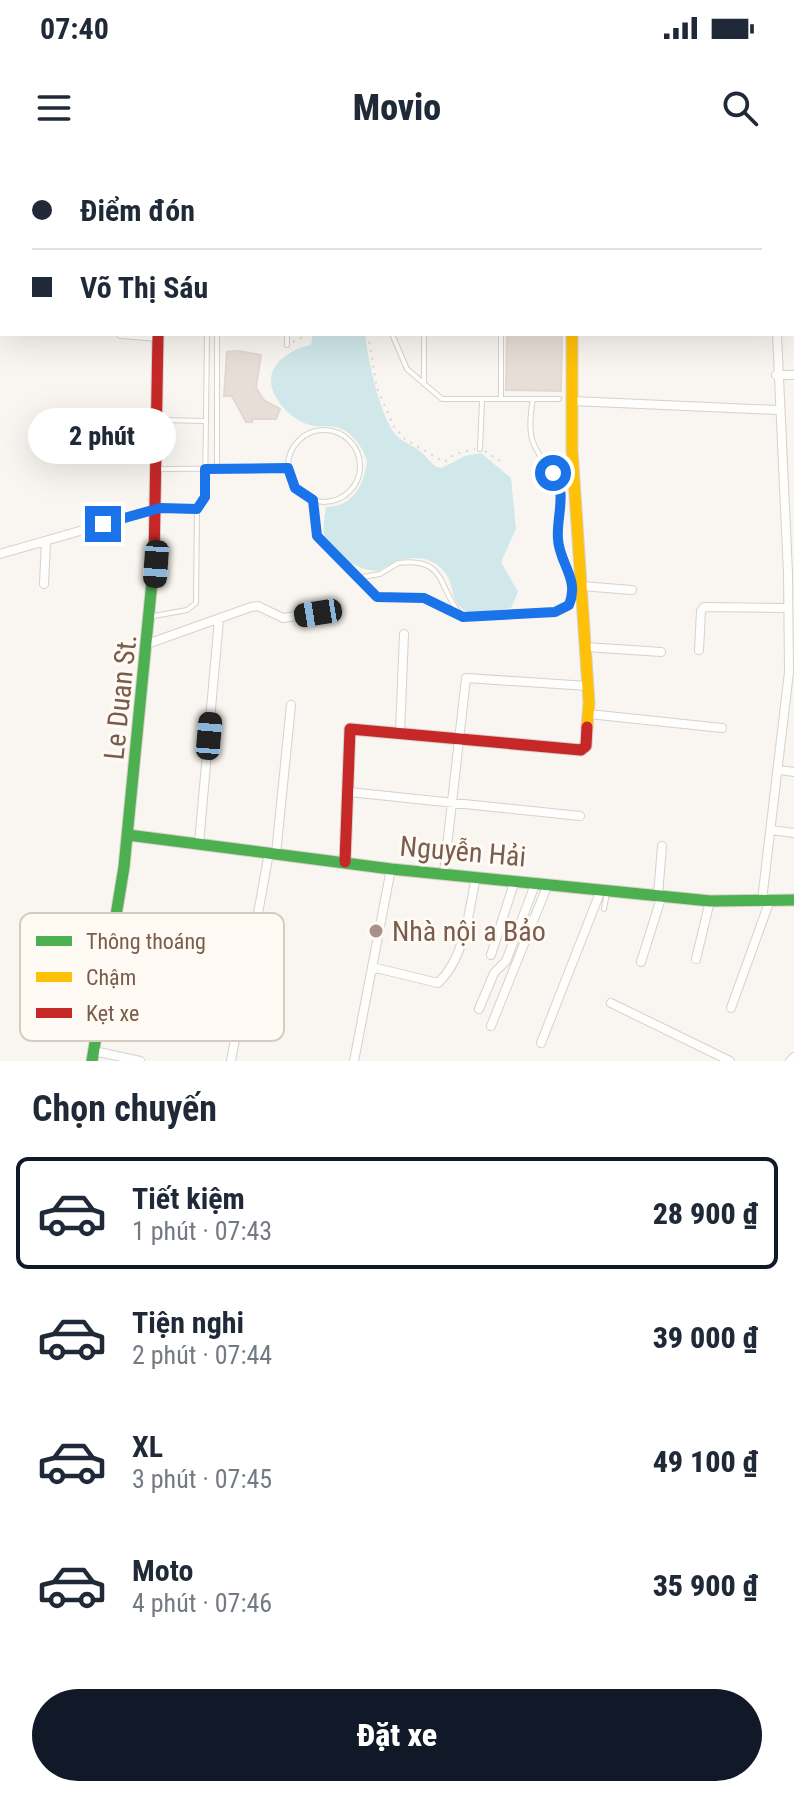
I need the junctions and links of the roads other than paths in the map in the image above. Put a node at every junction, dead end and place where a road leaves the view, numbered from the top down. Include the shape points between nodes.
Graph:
1 (158, 336) edge
2 (207, 336) edge
3 (217, 336) edge
4 (287, 336) edge
5 (393, 336) edge
6 (424, 336) edge
7 (501, 336) edge
8 (572, 336) edge
9 (777, 336) edge
10 (287, 345) dead end
11 (776, 375) junction
12 (794, 375) edge
13 (424, 385) junction
14 (482, 399) junction
15 (501, 399) junction
16 (533, 399) junction
17 (559, 399) dead end
18 (573, 401) junction
19 (778, 410) junction
20 (160, 420) junction
21 (205, 421) junction
22 (480, 449) road end
23 (794, 453) edge
24 (781, 454) junction
25 (288, 468) junction
26 (160, 469) junction
27 (205, 469) junction
28 (217, 469) junction
29 (313, 500) junction
30 (160, 508) junction
31 (197, 509) junction
32 (46, 541) junction
33 (0, 554) edge
34 (791, 573) edge
35 (356, 578) junction
36 (44, 584) dead end
37 (581, 586) junction
38 (632, 590) dead end
39 (787, 608) junction
40 (338, 610) dead end
41 (152, 617) junction
42 (463, 617) junction
43 (219, 619) junction
44 (404, 634) dead end
45 (150, 643) junction
46 (586, 647) junction
47 (699, 650) dead end
48 (661, 652) dead end
49 (791, 672) edge
50 (588, 686) junction
51 (791, 704) edge
52 (291, 705) dead end
53 (589, 714) junction
54 (722, 728) dead end
55 (400, 733) junction
56 (459, 738) junction
57 (779, 770) junction
58 (794, 772) edge
59 (349, 792) junction
60 (452, 801) junction
61 (580, 816) dead end
62 (771, 830) junction
63 (794, 833) edge
64 (128, 835) junction
65 (199, 843) junction
66 (662, 846) dead end
67 (272, 854) junction
68 (345, 862) junction
69 (391, 869) junction
70 (444, 873) junction
71 (476, 876) junction
72 (515, 880) junction
73 (542, 883) junction
74 (604, 890) junction
75 (660, 895) junction
76 (766, 900) junction
77 (794, 900) edge
78 (710, 901) junction
79 (604, 909) dead end
80 (118, 913) edge
81 (260, 913) edge
82 (491, 955) dead end
83 (696, 959) dead end
84 (641, 962) dead end
85 (372, 967) junction
86 (611, 1003) dead end
87 (731, 1008) dead end
88 (479, 1009) dead end
89 (491, 1026) dead end
90 (235, 1041) edge
91 (541, 1043) dead end
92 (93, 1056) edge
93 (140, 1061) edge
94 (231, 1061) edge
95 (354, 1061) edge
96 (730, 1061) edge

1 - 20 street, Le Duan St.
2 - 21 lane
3 - 28 lane
4 - 10 lane
5 - 13 lane via 407,369
6 - 13 lane
7 - 15 lane
8 - 18 street
9 - 11 street
11 - 12 street
11 - 19 street
13 - 14 lane via 442,399
14 - 15 lane
14 - 22 lane
15 - 16 lane
16 - 17 lane
16 - 42 lane via 530,439 559,481 557,538 571,576 571,600 555,612
18 - 19 street
18 - 37 street
19 - 24 street
20 - 21 lane
20 - 26 street, Le Duan St.
21 - 27 lane
23 - 24 street
24 - 34 street
25 - 28 lane
25 - 29 lane via 295,488
25 - 29 lane via 294,445 314,431 337,433 355,449 355,484 337,499
26 - 27 lane
26 - 30 street, Le Duan St.
27 - 28 lane
27 - 31 lane via 205,497
29 - 35 lane via 317,536
30 - 31 lane
30 - 32 street
30 - 41 street, Le Duan St.
31 - 41 lane via 196,603
32 - 33 street
32 - 36 street
34 - 39 street
35 - 42 lane via 377,597 424,598
35 - 42 lane via 380,574 398,563 432,566
37 - 38 street
37 - 46 street
39 - 47 street via 704,607
39 - 49 street
40 - 43 street via 283,618 251,607
41 - 45 street, Le Duan St.
43 - 45 street
43 - 65 street
44 - 55 street
45 - 64 street, Le Duan St.
46 - 48 street
46 - 50 street
49 - 51 street
50 - 53 street
50 - 56 street via 467,677
51 - 57 street
52 - 67 street
53 - 54 street
53 - 56 street via 588,739 581,750
55 - 56 street
55 - 59 street via 350,729
56 - 60 street
57 - 58 street
57 - 62 street
59 - 60 street
59 - 68 street
60 - 61 street
60 - 70 street
62 - 63 street
62 - 76 street
64 - 65 street, Nguyễn Hải
64 - 80 street, Le Duan St.
65 - 67 street, Nguyễn Hải
66 - 75 street
67 - 68 street, Nguyễn Hải
67 - 81 street
68 - 69 street, Nguyễn Hải
69 - 70 street, Nguyễn Hải
69 - 85 street
70 - 71 street, Nguyễn Hải
71 - 72 street, Nguyễn Hải
71 - 85 street via 456,956 438,983
72 - 73 street, Nguyễn Hải
72 - 82 street
73 - 74 street, Nguyễn Hải
73 - 88 street
73 - 89 street
74 - 75 street, Nguyễn Hải
74 - 79 lane
74 - 91 street
75 - 78 street, Nguyễn Hải
75 - 84 street
76 - 77 street, Nguyễn Hải
76 - 78 street, Nguyễn Hải
76 - 87 street
78 - 83 street
85 - 95 street
86 - 96 street
90 - 94 street
92 - 93 street

